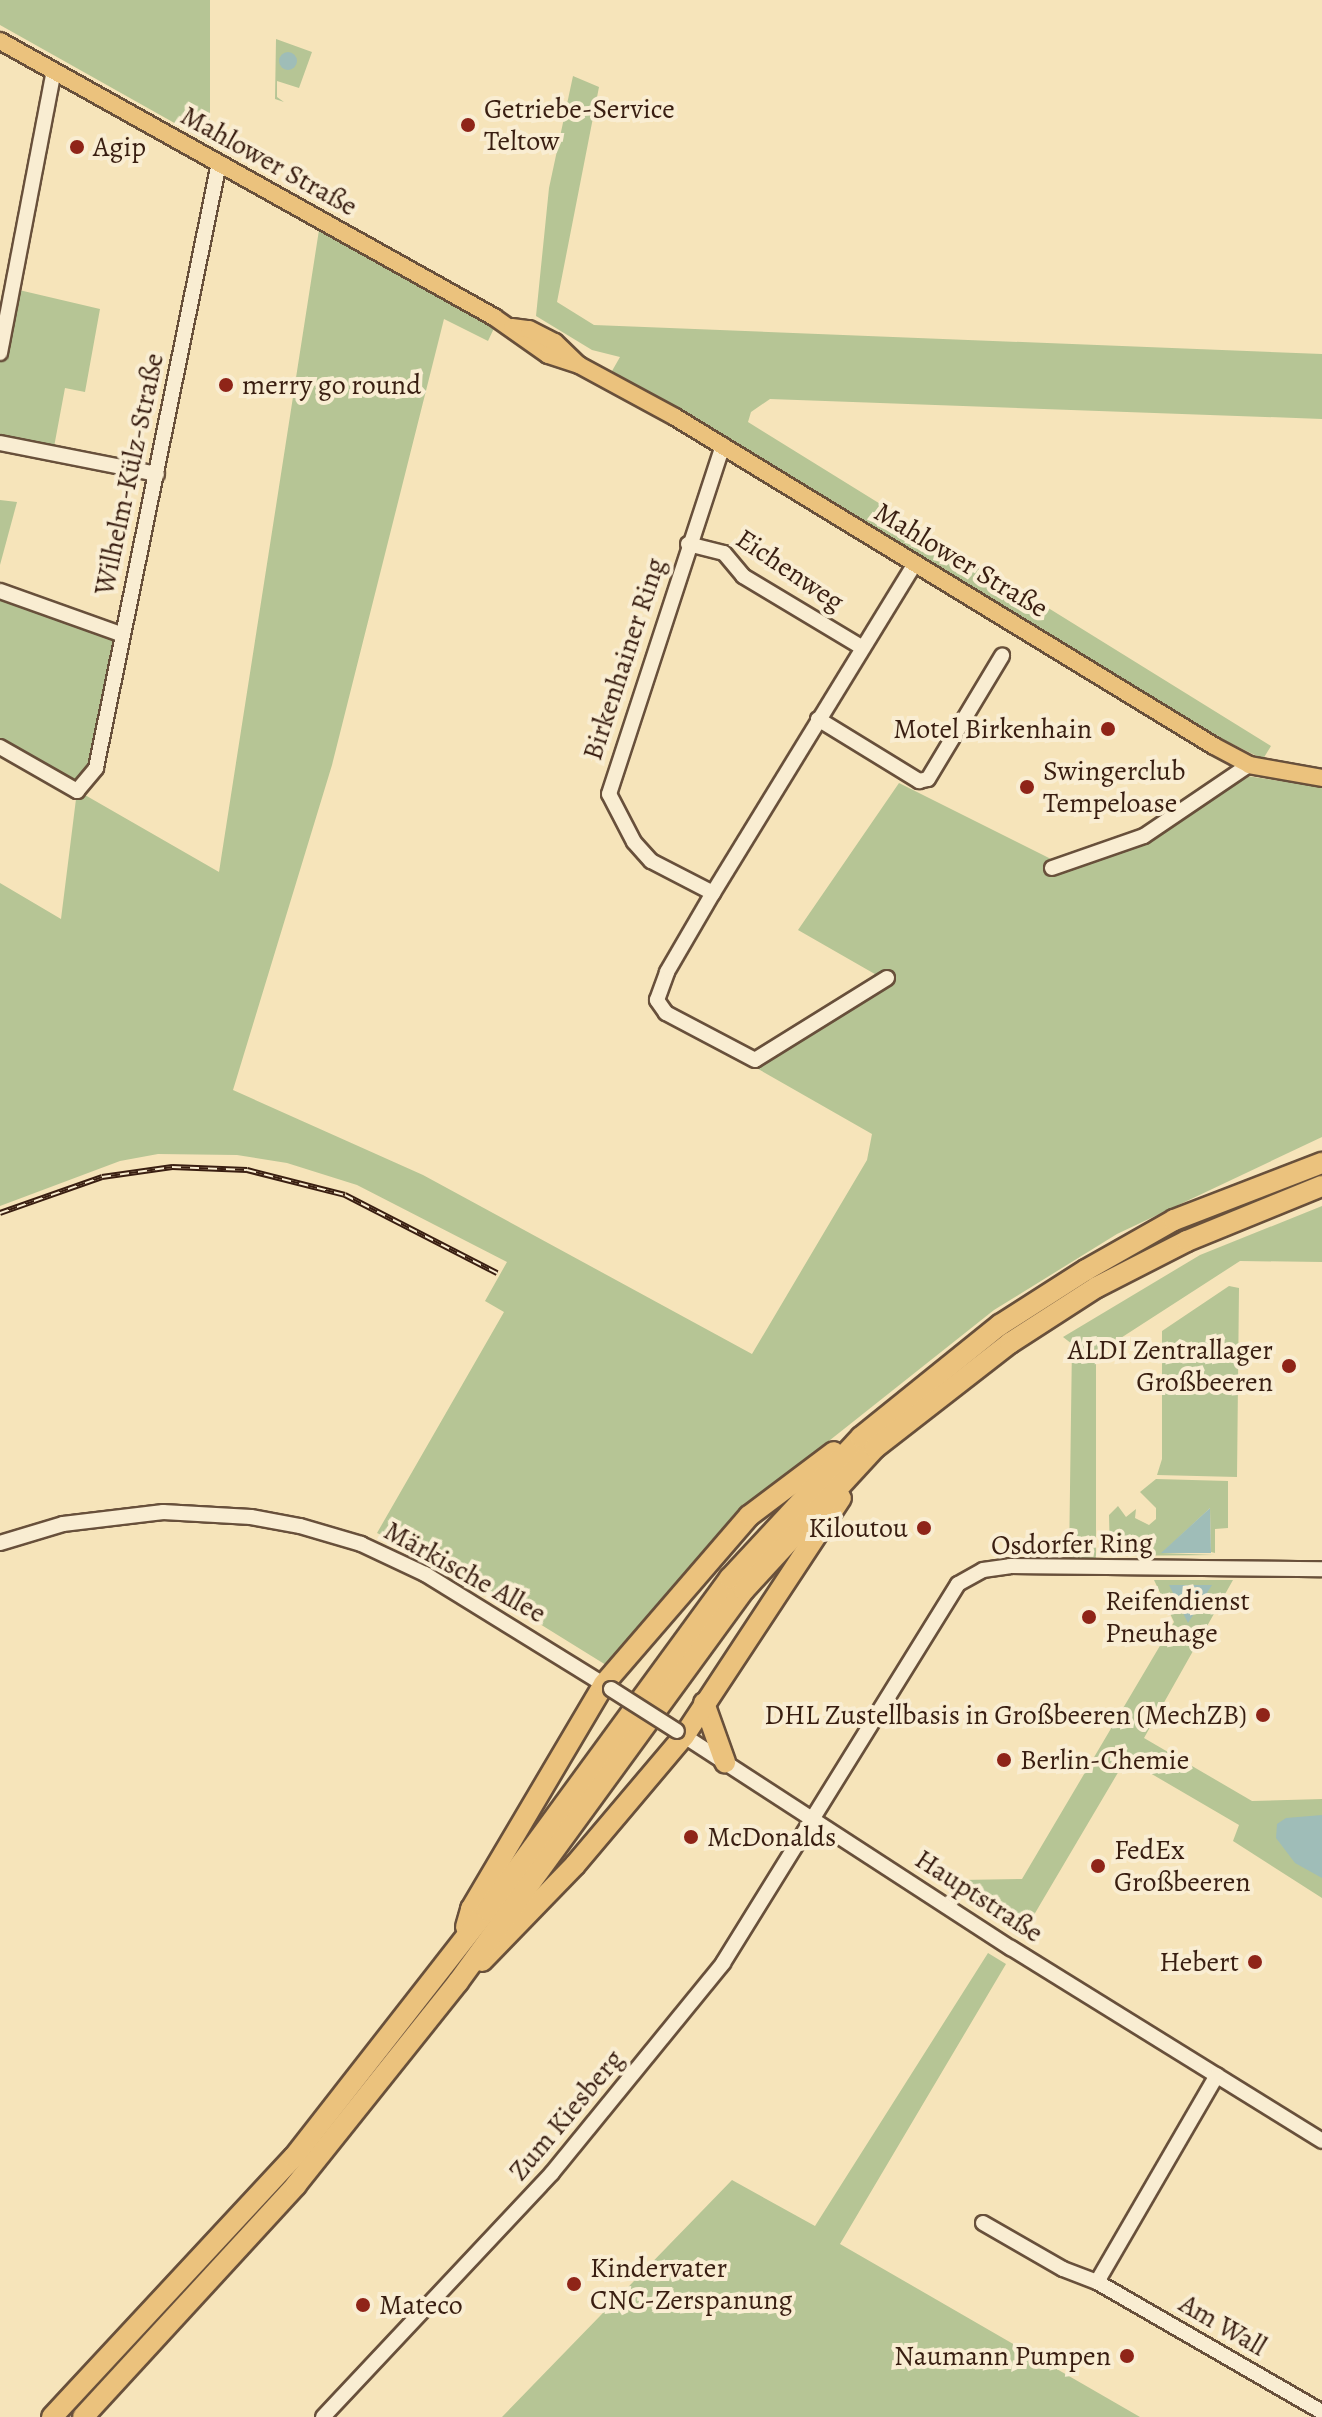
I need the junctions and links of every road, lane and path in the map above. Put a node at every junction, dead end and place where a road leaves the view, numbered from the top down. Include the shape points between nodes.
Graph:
1 (0, 41) edge
2 (54, 71) junction
3 (219, 163) junction
4 (0, 353) edge
5 (0, 443) edge
6 (723, 445) junction
7 (157, 474) junction
8 (688, 544) junction
9 (915, 563) junction
10 (0, 591) edge
11 (121, 634) junction
12 (861, 647) junction
13 (1002, 656) dead end
14 (818, 719) junction
15 (0, 747) edge
16 (1249, 765) junction
17 (1322, 778) edge
18 (1052, 868) dead end
19 (713, 893) junction
20 (887, 978) dead end
21 (1322, 1148) edge
22 (1322, 1163) edge
23 (1261, 1183) junction
24 (1322, 1186) edge
25 (910, 1420) junction
26 (861, 1437) junction
27 (0, 1543) edge
28 (1322, 1569) edge
29 (607, 1686) junction
30 (704, 1703) junction
31 (681, 1734) junction
32 (725, 1762) junction
33 (815, 1819) junction
34 (463, 1938) junction
35 (458, 1982) junction
36 (1217, 2075) junction
37 (1322, 2141) edge
38 (983, 2223) dead end
39 (1097, 2282) junction
40 (1322, 2412) edge
41 (52, 2417) edge
42 (83, 2417) edge
43 (323, 2417) edge

1 - 2 main road, Mahlower Straße
2 - 3 main road, Mahlower Straße
2 - 4 street
3 - 6 main road, Mahlower Straße via 512,327 548,355 579,365
3 - 7 street, Wilhelm-Külz-Straße
5 - 7 street
6 - 8 street, Birkenhainer Ring
6 - 9 main road, Mahlower Straße
7 - 11 street, Wilhelm-Külz-Straße
8 - 12 street, Eichenweg via 724,553 743,576
8 - 19 street, Birkenhainer Ring via 609,794 627,832 651,861
9 - 12 street
9 - 16 main road, Mahlower Straße
10 - 11 street
11 - 15 street, Wilhelm-Külz-Straße via 96,768 77,791
12 - 14 street
13 - 14 street via 928,779 919,781
14 - 19 street
16 - 17 main road, Mahlower Straße
16 - 18 street via 1144,836
19 - 20 street via 667,972 657,1000 666,1013 755,1060
21 - 23 highway
22 - 23 highway
23 - 26 highway via 1174,1220 1052,1290 988,1334
24 - 25 highway via 1187,1241 1097,1287 1010,1343
25 - 30 highway via 819,1526
25 - 35 highway via 818,1505 744,1590
26 - 29 highway via 749,1516
26 - 34 highway via 730,1578
27 - 29 street, Märkische Allee via 63,1524 163,1512 300,1526 361,1544 425,1574
28 - 33 street, Osdorfer Ring via 983,1570 958,1584
29 - 31 street, Hauptstraße, bridge
29 - 34 highway via 471,1909
30 - 31 highway
30 - 32 highway
31 - 32 street, Hauptstraße
31 - 35 highway via 508,1939
32 - 33 street, Hauptstraße
33 - 36 street, Hauptstraße
33 - 43 street, Zum Kiesberg via 723,1963 606,2110 484,2250
34 - 41 highway via 245,2214
35 - 42 highway via 258,2231
36 - 37 street, Hauptstraße
36 - 39 street
38 - 39 street, Am Wall via 1063,2269
39 - 40 street, Am Wall

